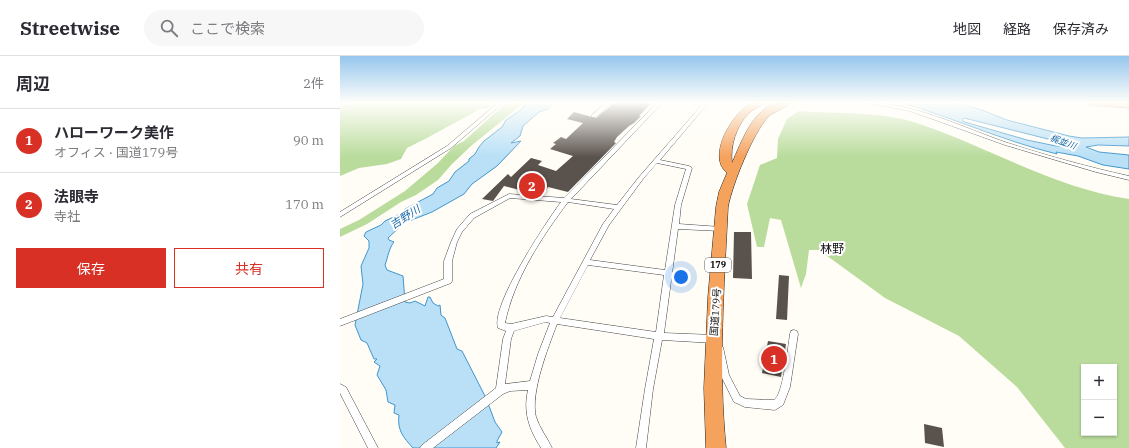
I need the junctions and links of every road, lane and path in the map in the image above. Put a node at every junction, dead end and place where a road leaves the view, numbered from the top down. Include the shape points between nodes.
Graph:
1 (480, 120) edge
2 (643, 120) edge
3 (691, 120) edge
4 (738, 120) edge
5 (760, 120) edge
6 (940, 120) edge
7 (656, 161) junction
8 (734, 172) junction
9 (1129, 178) edge
10 (566, 200) junction
11 (619, 207) junction
12 (340, 215) edge
13 (675, 226) junction
14 (721, 229) junction
15 (585, 262) junction
16 (667, 273) junction
17 (555, 320) junction
18 (340, 323) edge
19 (510, 328) junction
20 (794, 334) dead end
21 (660, 336) junction
22 (714, 338) junction
23 (534, 385) junction
24 (340, 388) edge
25 (497, 392) junction
26 (373, 448) edge
27 (425, 448) edge
28 (547, 448) edge
29 (641, 448) edge
30 (716, 448) edge

1 - 12 street via 449,147
2 - 10 street
3 - 7 street
4 - 8 highway via 731,131 725,160
5 - 8 highway, 国道179号 / 179 via 753,129
6 - 9 street via 1007,144
7 - 11 street
7 - 13 street via 689,168 678,205
8 - 14 highway, 国道179号 / 179 via 725,192
10 - 11 street
10 - 18 street via 509,196 472,216 454,242 448,260 448,281
10 - 19 street via 552,217 509,295 501,326
11 - 15 street via 606,224
13 - 14 street
13 - 16 street
14 - 22 highway, 国道179号 / 179
15 - 16 street
15 - 17 street
16 - 21 street
17 - 19 street via 546,319
17 - 21 street
17 - 23 street
19 - 25 street
20 - 22 street via 786,387 780,402 775,405 745,403 737,398 725,376 719,346
21 - 22 street
21 - 29 street
22 - 30 highway, 国道179号 / 179 via 712,383
23 - 25 street via 510,387
23 - 28 street via 531,414 537,432
24 - 26 street
25 - 27 street

